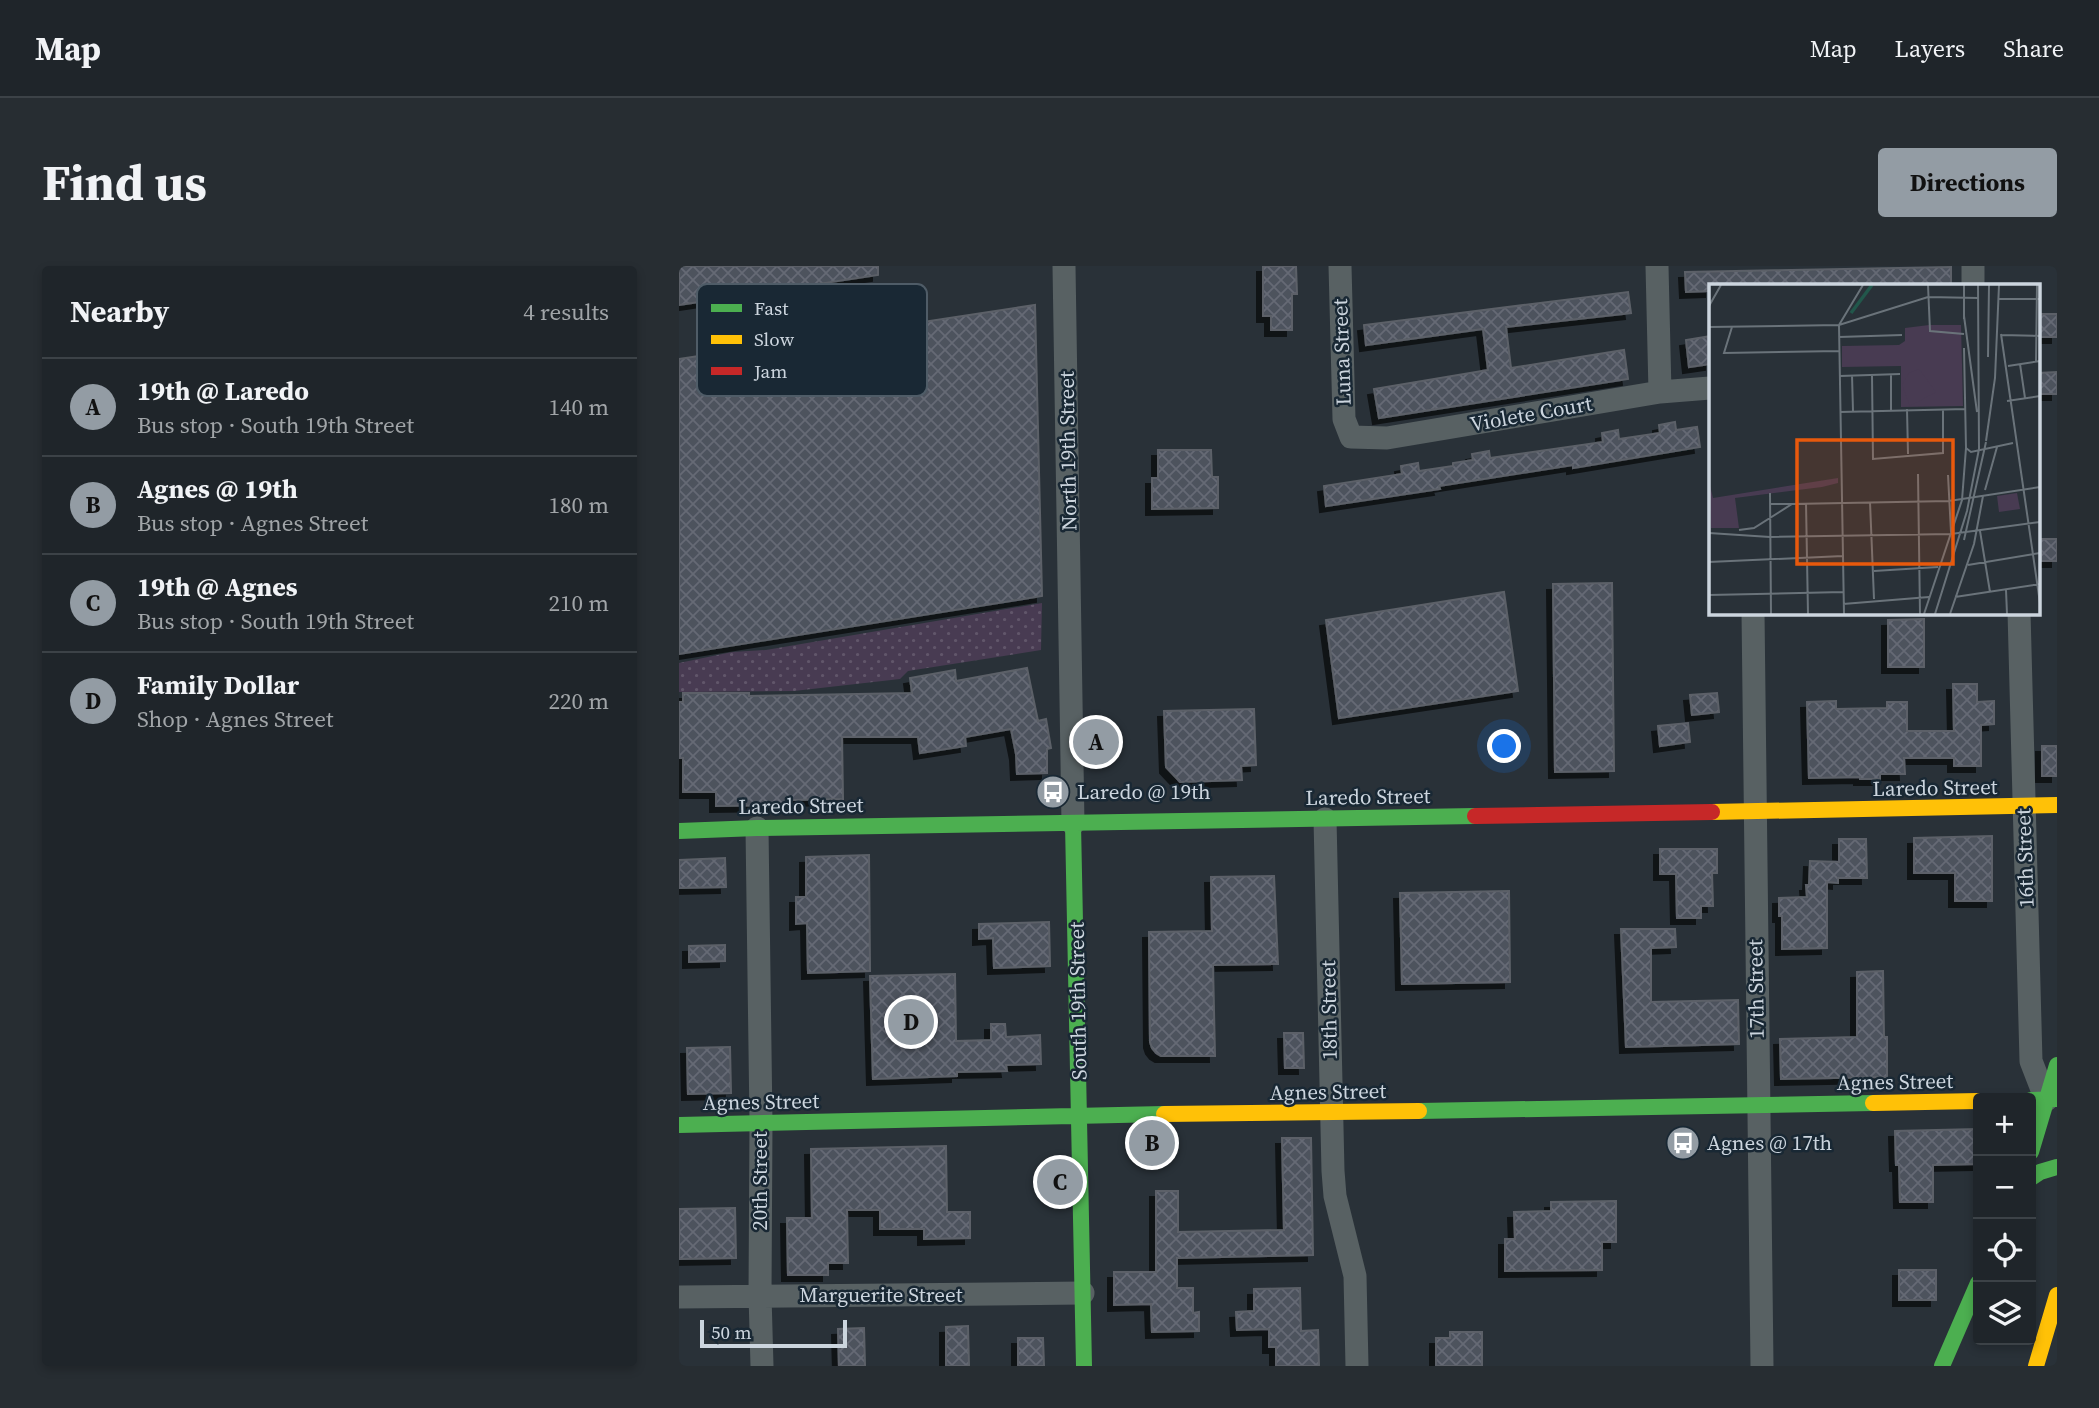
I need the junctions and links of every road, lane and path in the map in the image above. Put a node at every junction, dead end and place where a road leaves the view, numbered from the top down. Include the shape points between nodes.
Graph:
1 (1064, 266) edge
2 (1340, 266) edge
3 (1657, 266) edge
4 (1973, 266) edge
5 (1973, 284) edge
6 (1709, 388) edge
7 (1660, 392) junction
8 (1351, 437) joint
9 (1753, 614) edge
10 (2019, 614) edge
11 (1072, 636) joint
12 (2057, 805) edge
13 (2024, 807) junction
14 (1755, 812) junction
15 (1325, 819) junction
16 (1073, 824) junction
17 (757, 828) junction
18 (679, 831) edge
19 (2057, 1065) edge
20 (2045, 1100) edge
21 (1973, 1101) edge
22 (1758, 1106) junction
23 (1331, 1113) junction
24 (1080, 1115) junction
25 (761, 1123) junction
26 (679, 1125) edge
27 (2036, 1133) edge
28 (2057, 1167) edge
29 (2036, 1175) edge
30 (1083, 1293) junction
31 (1973, 1295) edge
32 (2057, 1295) edge
33 (760, 1296) junction
34 (679, 1297) edge
35 (762, 1366) edge
36 (1084, 1366) edge
37 (1357, 1366) edge
38 (1762, 1366) edge
39 (1942, 1366) edge
40 (2036, 1366) edge

1 - 11 street, North 19th Street
2 - 8 street, Luna Street via 1344,419
3 - 7 street
4 - 5 street
6 - 7 street, Violete Court
7 - 8 street, Violete Court via 1387,438
9 - 14 street, 17th Street
10 - 13 street, 16th Street
11 - 16 street, South 19th Street
12 - 13 main road, Laredo Street
13 - 14 main road, Laredo Street
13 - 20 street, 16th Street via 2031,1061
14 - 15 main road, Laredo Street
14 - 22 street, 17th Street
15 - 16 main road, Laredo Street
15 - 23 street, 18th Street
16 - 17 main road, Laredo Street
16 - 24 main road, South 19th Street
17 - 18 main road, Laredo Street
17 - 25 street, 20th Street
19 - 20 main road
20 - 27 main road
21 - 22 main road, Agnes Street
22 - 23 main road, Agnes Street
22 - 38 street, 17th Street
23 - 24 main road, Agnes Street
23 - 37 street, 18th Street via 1335,1196 1355,1276
24 - 25 main road, Agnes Street
24 - 30 main road, South 19th Street
25 - 26 main road, Agnes Street
25 - 33 street, 20th Street
28 - 29 main road
30 - 33 street, Marguerite Street
30 - 36 main road, South 19th Street
31 - 39 main road
32 - 40 main road
33 - 34 street, Marguerite Street
33 - 35 street, 20th Street

